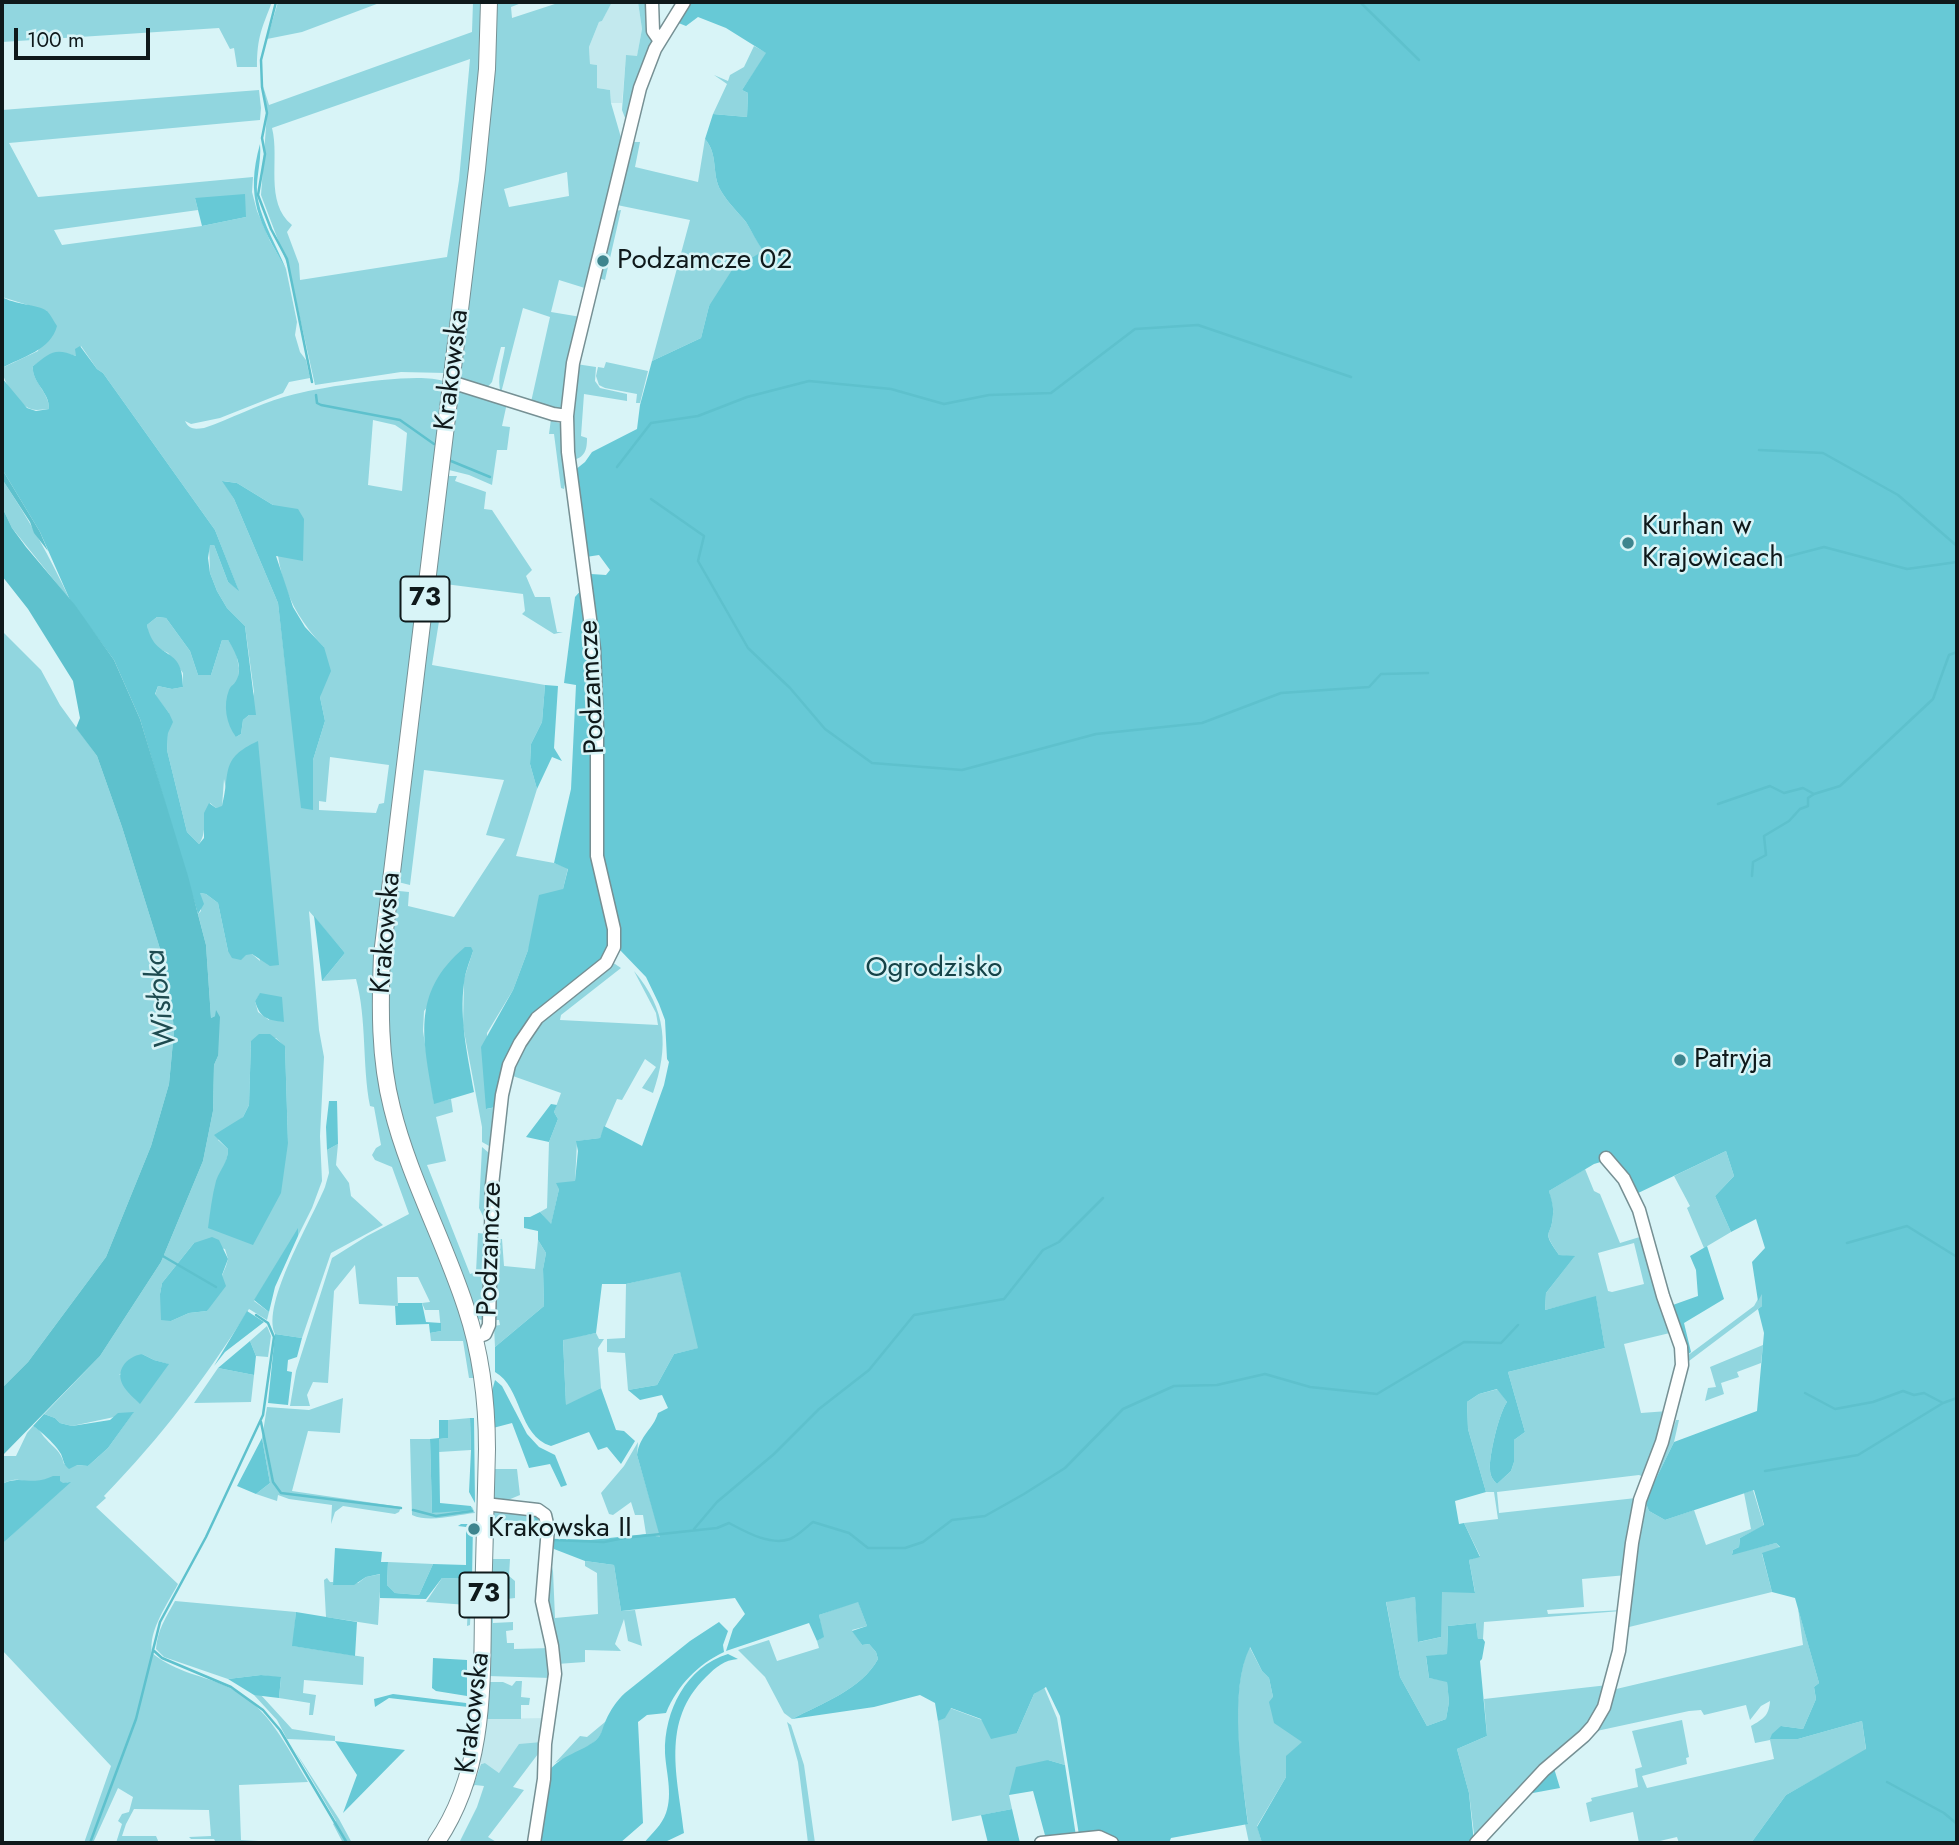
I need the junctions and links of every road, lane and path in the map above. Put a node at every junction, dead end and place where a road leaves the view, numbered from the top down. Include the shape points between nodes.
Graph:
1 (489, 2) edge
2 (652, 2) edge
3 (684, 2) edge
4 (660, 41) junction
5 (451, 382) junction
6 (567, 416) junction
7 (1606, 1158) dead end
8 (474, 1338) junction
9 (485, 1504) junction
10 (436, 1843) edge
11 (534, 1843) edge
12 (1041, 1843) edge
13 (1112, 1843) edge
14 (1476, 1843) edge

1 - 5 main road, Krakowska / 73 via 481,132
2 - 4 street via 653,31
3 - 4 street, Podzamcze
4 - 6 street, Podzamcze via 640,88 573,363
5 - 6 street
5 - 8 main road, Krakowska / 73 via 380,1003 386,1080 399,1134
6 - 8 street, Podzamcze via 569,466 594,649 597,856 615,941 603,966 537,1018 509,1065 492,1194 489,1325 485,1334
7 - 14 street via 1639,1210 1681,1347 1682,1365 1662,1442 1640,1500 1619,1651 1604,1707 1594,1727 1544,1770
8 - 9 main road, Krakowska / 73 via 486,1411
9 - 10 main road, Krakowska / 73 via 478,1732 460,1801
9 - 11 street via 530,1507 545,1515 548,1528 542,1601 555,1674
12 - 13 street via 1099,1837

